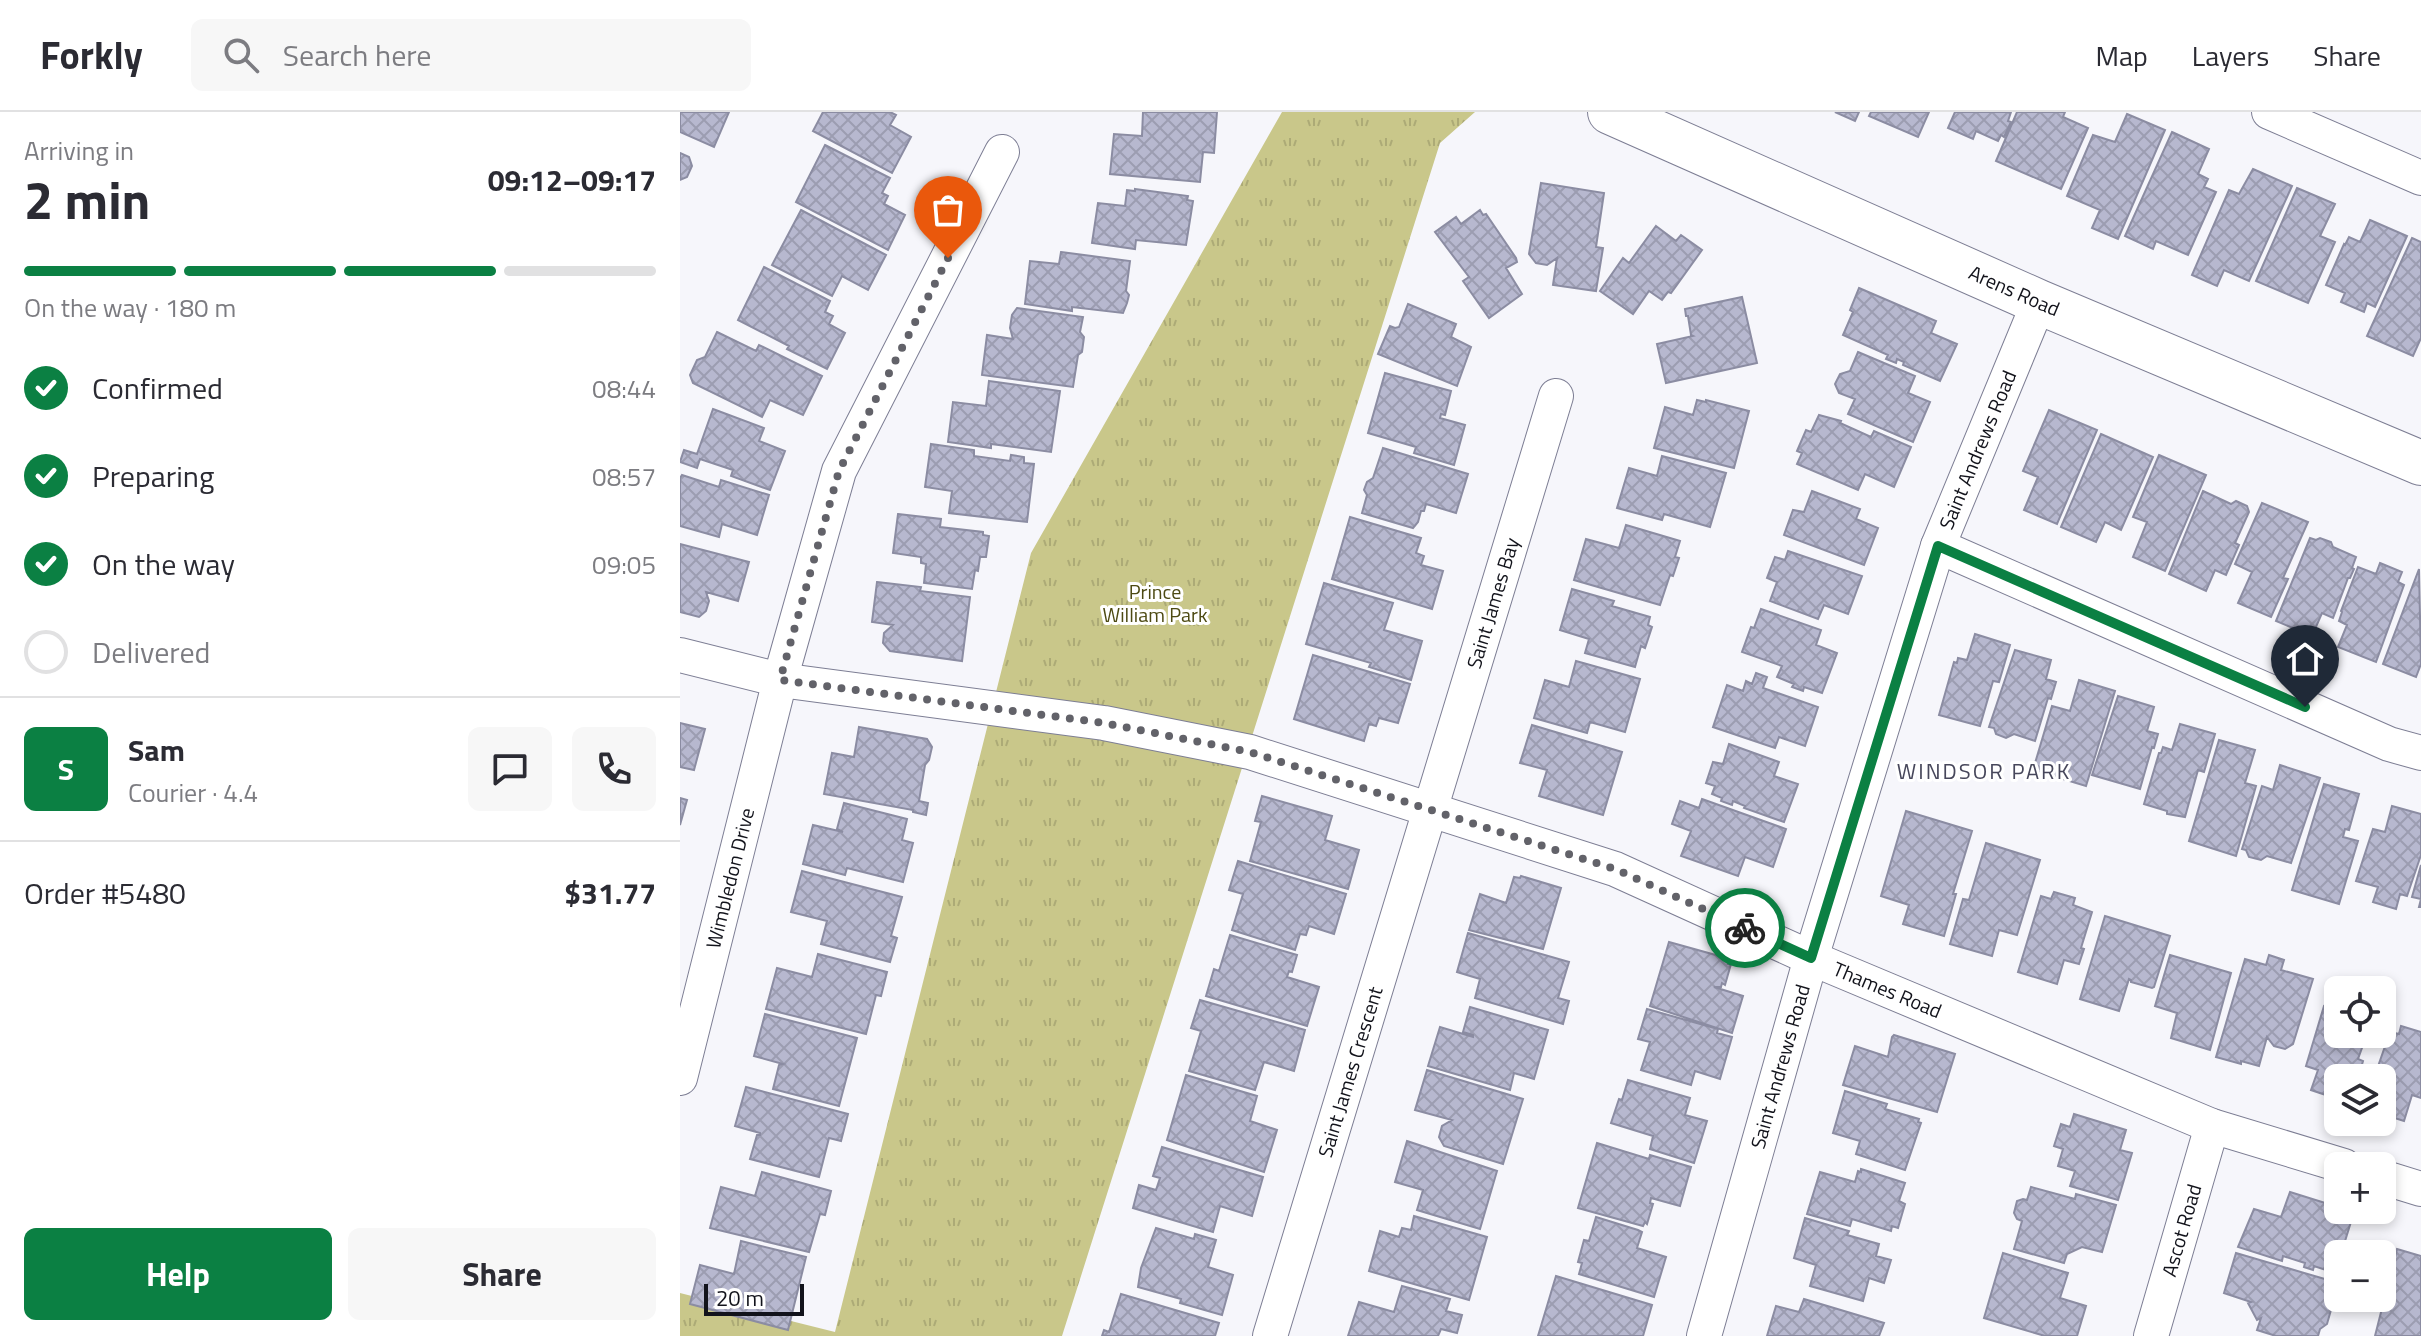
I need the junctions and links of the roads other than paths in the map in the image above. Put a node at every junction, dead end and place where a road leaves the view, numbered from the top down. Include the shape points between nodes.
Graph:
1 (1610, 112) edge
2 (2269, 112) edge
3 (1002, 152) dead end
4 (2421, 178) edge
5 (2039, 302) junction
6 (1556, 396) dead end
7 (2421, 463) edge
8 (1938, 546) junction
9 (680, 655) edge
10 (780, 680) junction
11 (2421, 753) edge
12 (1429, 809) junction
13 (1811, 958) junction
14 (680, 1078) edge
15 (2212, 1126) junction
16 (2324, 1160) edge
17 (2396, 1181) edge
18 (2421, 1189) edge
19 (1270, 1336) edge
20 (1704, 1336) edge
21 (2151, 1336) edge

1 - 5 street, Arens Road
2 - 4 street
3 - 10 street, Wimbledon Drive via 839,471
5 - 7 street, Arens Road
5 - 8 street, Saint Andrews Road
6 - 12 street, Saint James Bay
8 - 11 street via 2389,744
8 - 13 street, Saint Andrews Road
9 - 10 street, Thames Road
10 - 12 street, Thames Road via 1104,723 1250,752
10 - 14 street, Wimbledon Drive
12 - 13 street, Thames Road via 1615,869
12 - 19 street, Saint James Crescent
13 - 15 street, Thames Road
13 - 20 street, Saint Andrews Road
15 - 16 street, Thames Road
15 - 21 street, Ascot Road
17 - 18 street

